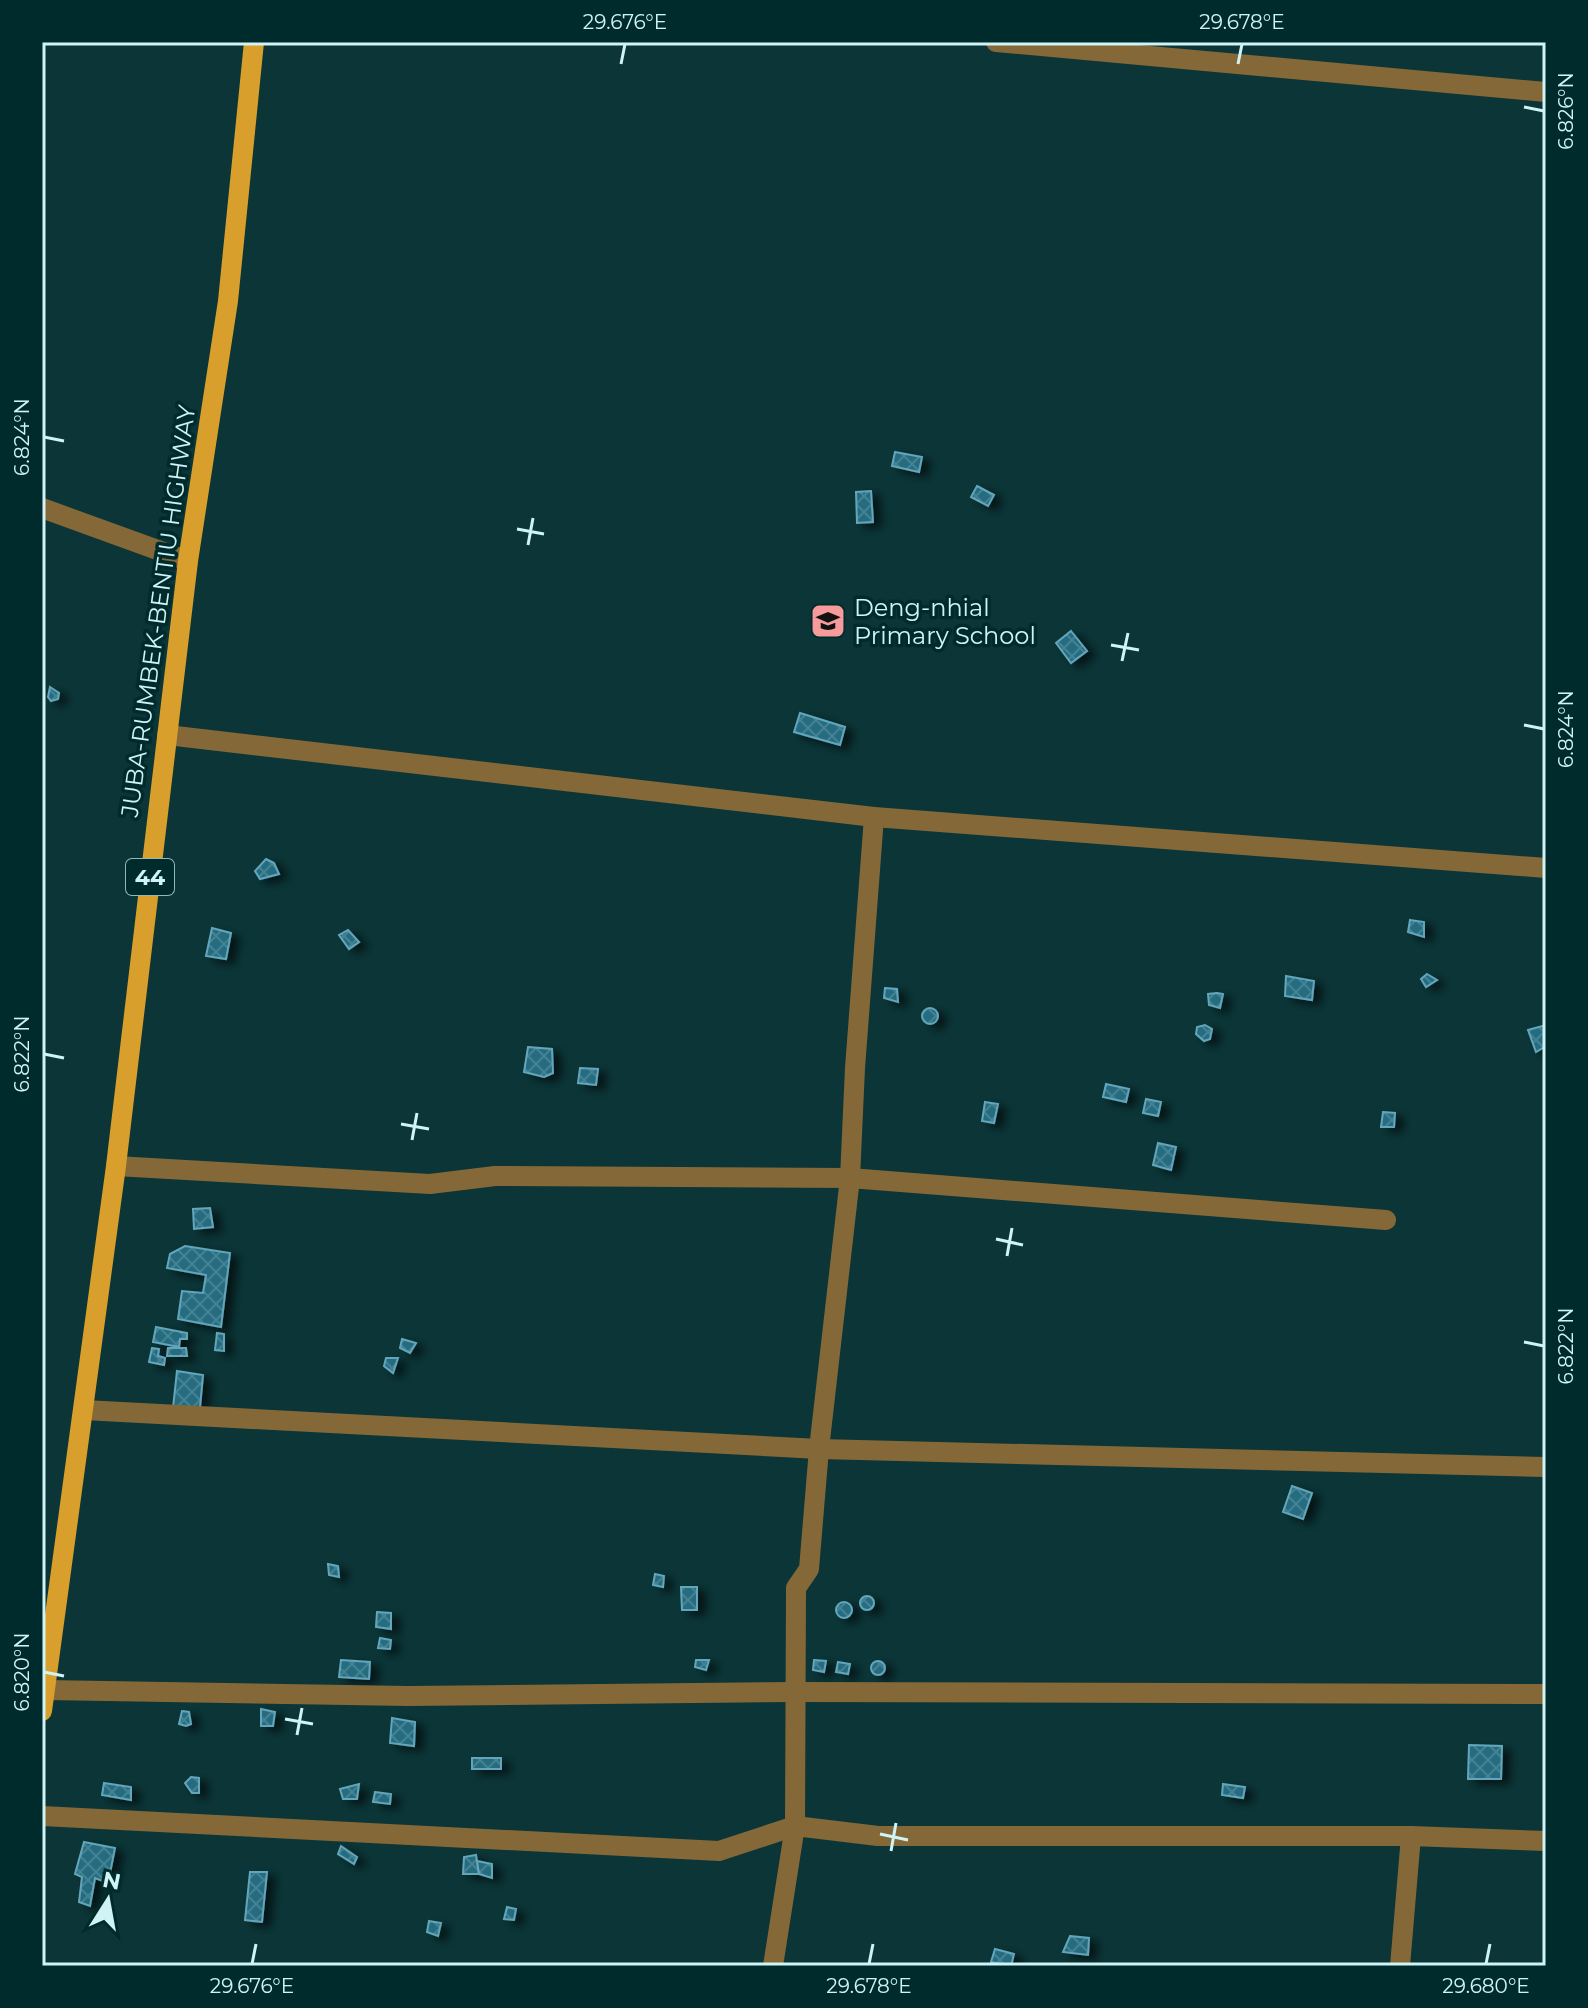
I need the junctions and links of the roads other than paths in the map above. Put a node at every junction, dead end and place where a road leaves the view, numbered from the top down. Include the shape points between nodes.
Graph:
1 (254, 42) edge
2 (996, 42) edge
3 (1546, 92) edge
4 (42, 508) edge
5 (188, 561) junction
6 (167, 735) junction
7 (874, 817) junction
8 (1546, 868) edge
9 (116, 1166) junction
10 (850, 1178) junction
11 (1386, 1220) dead end
12 (84, 1410) junction
13 (819, 1449) junction
14 (1546, 1467) edge
15 (794, 1692) junction
16 (1546, 1694) edge
17 (43, 1700) edge
18 (42, 1816) edge
19 (795, 1826) junction
20 (1411, 1836) junction
21 (1546, 1841) edge
22 (773, 1966) edge
23 (1400, 1966) edge

1 - 5 main road, JUBA-RUMBEK-BENTIU HIGHWAY / 44 via 228,301
2 - 3 street
4 - 5 street
5 - 6 main road, JUBA-RUMBEK-BENTIU HIGHWAY / 44
6 - 7 street
6 - 9 main road, JUBA-RUMBEK-BENTIU HIGHWAY / 44
7 - 8 street
7 - 10 street
9 - 10 street via 430,1184 495,1176
9 - 12 main road, JUBA-RUMBEK-BENTIU HIGHWAY / 44
10 - 11 street
10 - 13 street
12 - 13 street
12 - 17 main road, JUBA-RUMBEK-BENTIU HIGHWAY / 44
13 - 14 street
13 - 15 street via 809,1569 796,1588
15 - 16 street
15 - 17 street
15 - 19 street
18 - 19 street via 719,1851
19 - 20 street via 878,1836
19 - 22 street
20 - 21 street
20 - 23 street

